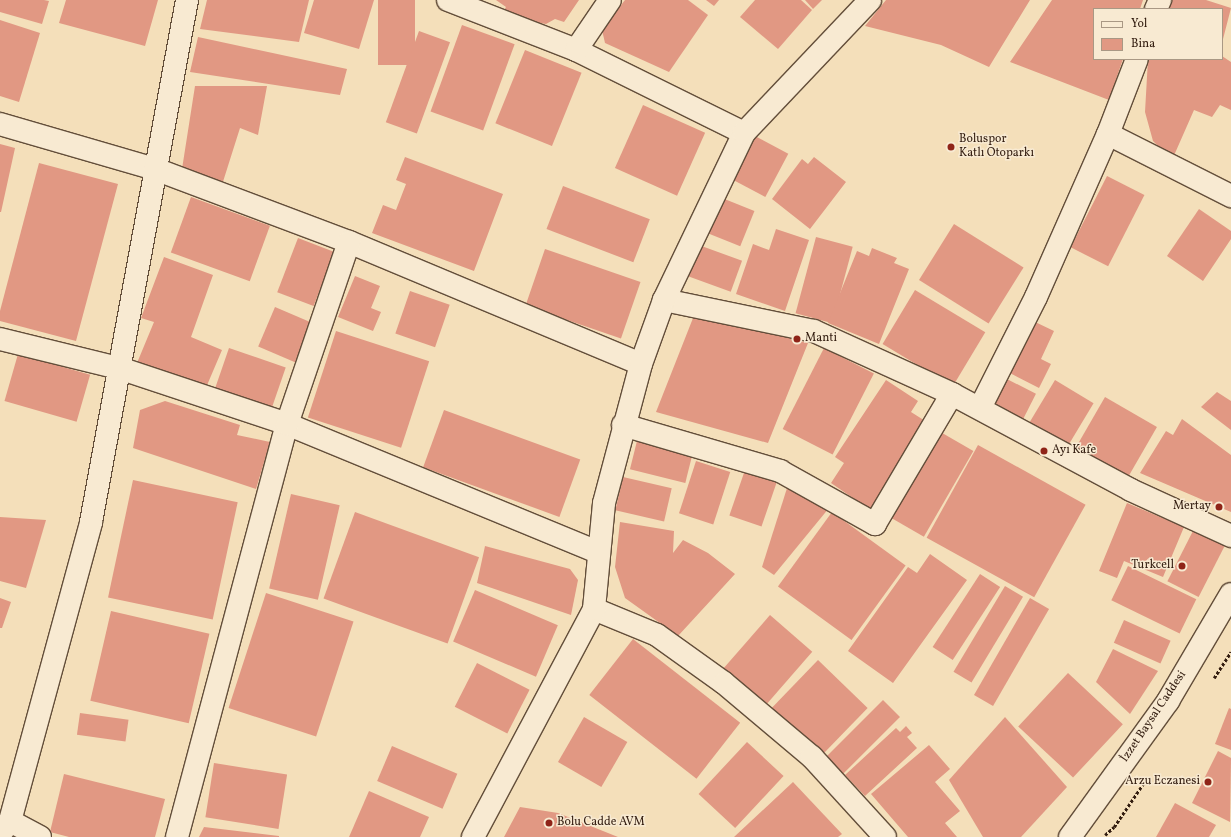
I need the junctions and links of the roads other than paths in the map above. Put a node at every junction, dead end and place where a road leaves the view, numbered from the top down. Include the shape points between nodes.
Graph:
1 (187, 0) edge
2 (610, 0) edge
3 (870, 0) edge
4 (462, 2) edge
5 (576, 50) junction
6 (1137, 60) edge
7 (0, 124) edge
8 (744, 134) junction
9 (1108, 134) junction
10 (155, 169) junction
11 (1231, 196) edge
12 (349, 242) junction
13 (664, 300) junction
14 (0, 339) edge
15 (641, 364) junction
16 (122, 369) junction
17 (952, 394) junction
18 (980, 408) junction
19 (287, 424) junction
20 (623, 425) junction
21 (1231, 536) edge
22 (597, 552) junction
23 (1231, 594) edge
24 (594, 609) junction
25 (5, 827) edge
26 (40, 837) edge
27 (176, 837) edge
28 (473, 837) edge
29 (885, 837) edge
30 (1070, 837) edge

1 - 10 street
2 - 5 street
3 - 8 street
4 - 5 street
5 - 8 street
6 - 9 street
7 - 10 street
8 - 13 street
9 - 11 street
9 - 18 street via 1036,297
10 - 12 street
10 - 16 street
12 - 15 street
12 - 19 street
13 - 15 street
13 - 17 street via 814,330
14 - 16 street
15 - 20 street
16 - 19 street
16 - 25 street via 91,522
17 - 18 street
17 - 20 street via 876,524 780,471
18 - 21 street via 1131,490
19 - 22 street
19 - 27 street
20 - 22 street via 604,503
22 - 24 street
23 - 30 street, İzzet Baysal Caddesi via 1168,701
24 - 28 street
24 - 29 street via 657,635 724,683 812,757
25 - 26 street

